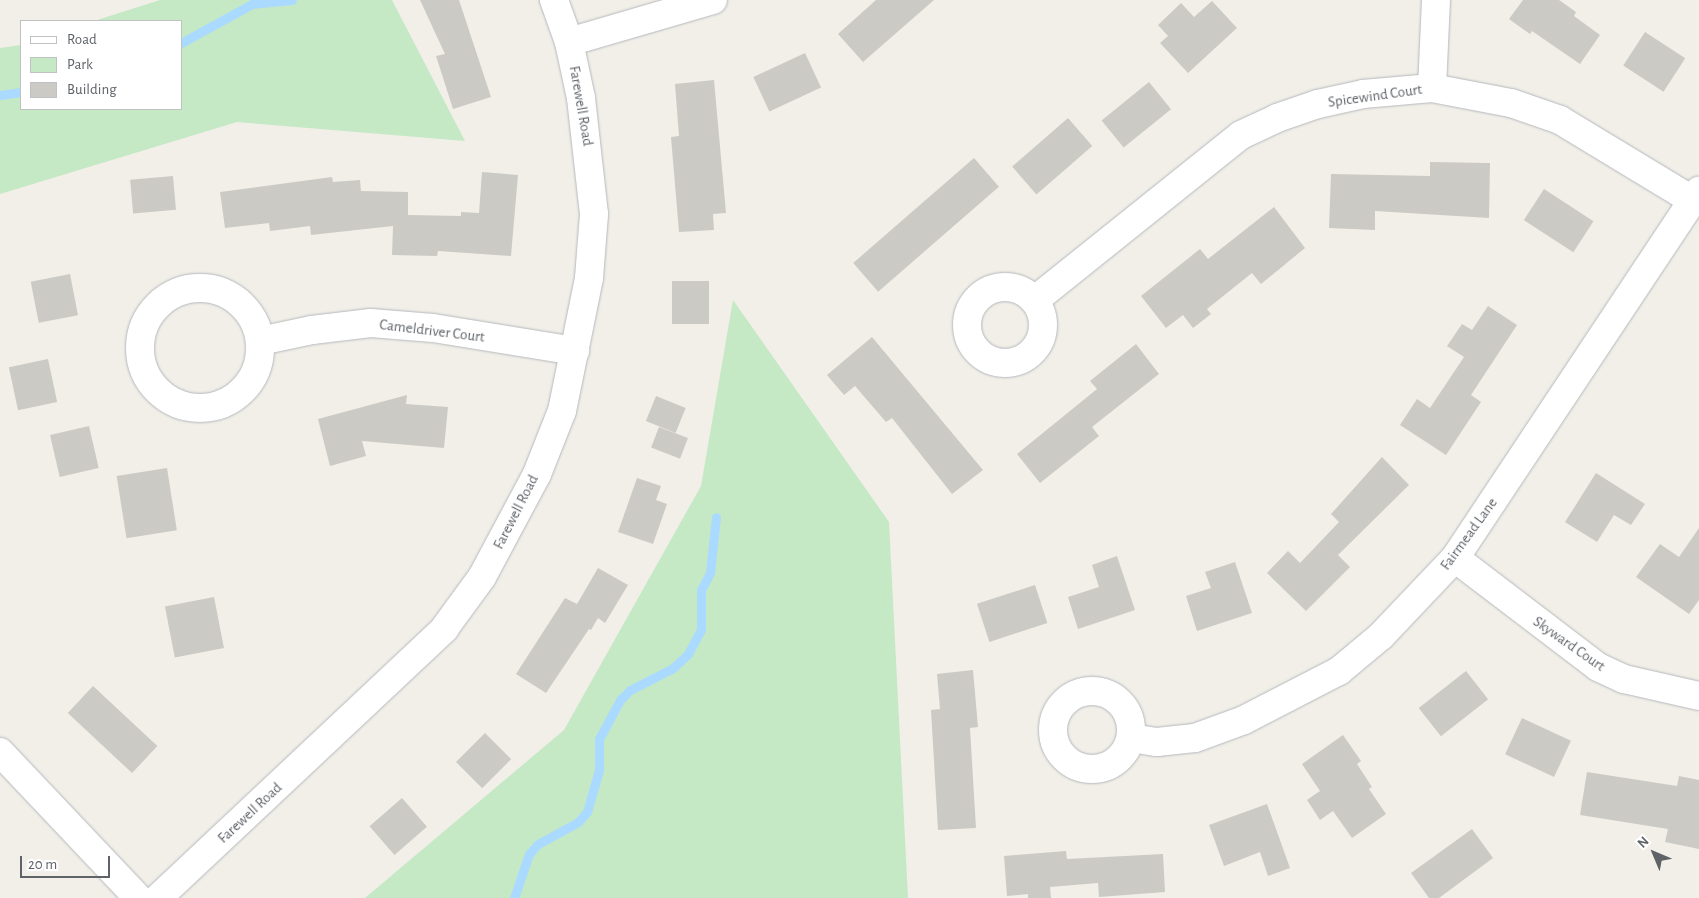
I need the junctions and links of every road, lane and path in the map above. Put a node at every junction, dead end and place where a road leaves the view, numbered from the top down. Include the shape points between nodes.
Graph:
1 (554, 0) edge
2 (714, 0) edge
3 (1436, 0) edge
4 (569, 42) junction
5 (1432, 88) junction
6 (1696, 195) edge
7 (1035, 300) dead end
8 (260, 341) junction
9 (575, 351) junction
10 (1455, 558) junction
11 (1699, 696) edge
12 (1131, 738) dead end
13 (0, 752) edge
14 (138, 898) edge
15 (158, 898) edge

1 - 4 street, Farewell Road
2 - 4 street
3 - 5 street
4 - 9 street, Farewell Road via 589,150 594,214 590,278
5 - 6 street, Spicewind Court via 1510,103 1560,120
5 - 7 street, Spicewind Court via 1363,94 1318,104 1241,135
6 - 10 street, Fairmead Lane
8 - 8 street via 256,369 246,388 230,401 214,407 192,409 159,394 146,377 140,358 142,329 156,306 176,292 194,287 214,289 234,298 252,317
8 - 9 street, Cameldriver Court via 312,330 371,323 434,328
9 - 15 street, Farewell Road via 562,411 521,507 482,577 444,628
10 - 11 street, Skyward Court via 1598,667 1624,679
10 - 12 street, Fairmead Lane via 1381,636 1339,671 1296,695 1195,738 1157,742
13 - 14 street

